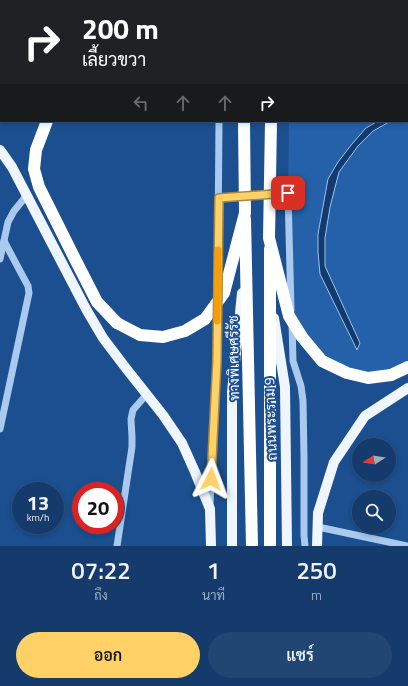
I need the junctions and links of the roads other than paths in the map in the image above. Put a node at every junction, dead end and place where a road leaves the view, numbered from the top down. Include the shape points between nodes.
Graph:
1 (47, 122) edge
2 (219, 122) edge
3 (244, 122) edge
4 (270, 122) edge
5 (0, 150) edge
6 (27, 195) junction
7 (219, 198) junction
8 (245, 213) junction
9 (270, 238) junction
10 (4, 241) junction
11 (0, 260) edge
12 (246, 265) junction
13 (270, 293) junction
14 (408, 367) edge
15 (408, 388) edge
16 (147, 394) junction
17 (0, 429) edge
18 (210, 509) junction
19 (318, 528) junction
20 (117, 546) edge
21 (211, 546) edge
22 (232, 546) edge
23 (252, 546) edge
24 (270, 546) edge
25 (287, 546) edge
26 (305, 546) edge
27 (317, 546) edge
28 (407, 546) edge

1 - 8 highway, bridge via 35,156 34,169 39,187 97,302 117,323 140,335 162,337 185,331 205,319 224,293
2 - 7 street
3 - 8 highway, ทางพิเศษศรีรัช, bridge
4 - 9 highway, bridge
5 - 6 main road
6 - 10 street via 8,222
6 - 16 main road via 103,338
7 - 18 street via 217,360
7 - 26 street via 288,193 293,361 303,401
8 - 12 highway, ทางพิเศษศรีรัช, bridge
9 - 13 highway, bridge
9 - 14 highway, bridge via 289,316 322,361 347,373 368,378 390,375
10 - 11 street
10 - 17 street via 28,286 29,293
12 - 22 main road via 232,392
12 - 23 highway, ทางพิเศษศรีรัช
13 - 24 highway
13 - 25 main road, ถนนพระราม 9 via 285,387
15 - 19 main road via 365,416 334,462 318,513
16 - 18 main road via 182,443
16 - 20 street via 133,410 131,419 132,447
18 - 21 main road
19 - 27 main road
19 - 28 street

